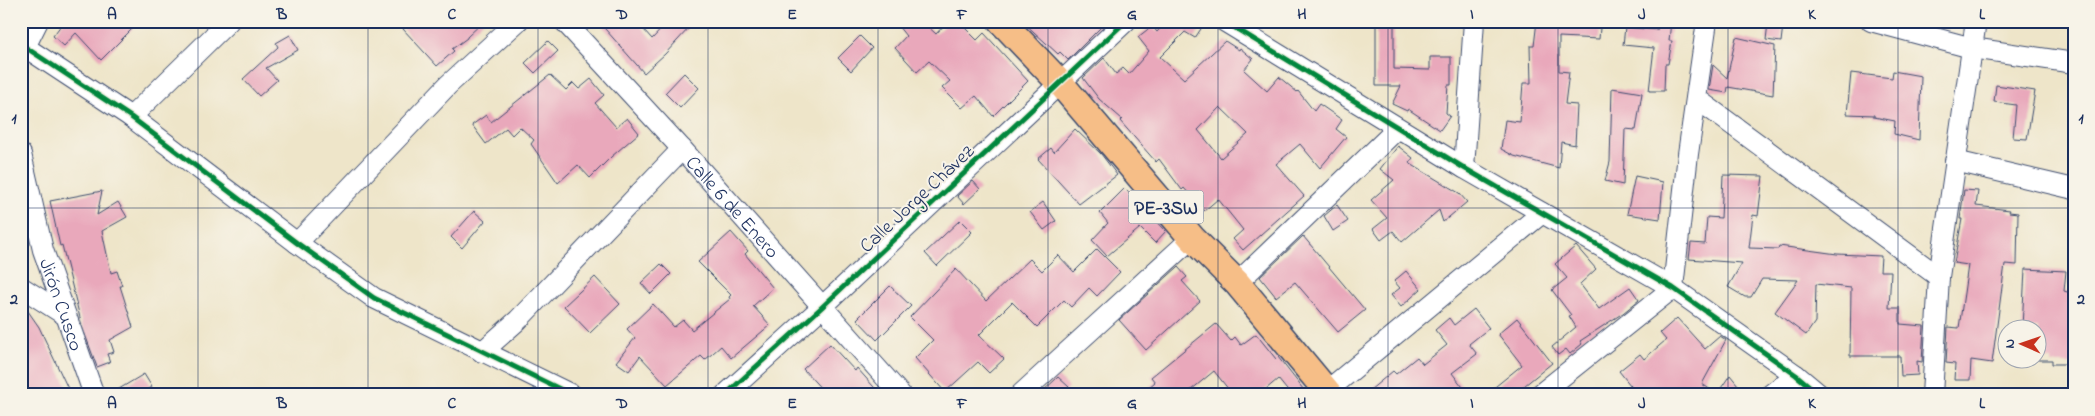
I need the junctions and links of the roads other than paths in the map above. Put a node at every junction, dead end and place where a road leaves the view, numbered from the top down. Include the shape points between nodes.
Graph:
1 (38, 21) edge
2 (229, 21) edge
3 (518, 21) edge
4 (564, 21) edge
5 (1001, 21) edge
6 (1126, 21) edge
7 (1224, 21) edge
8 (1474, 21) edge
9 (1708, 21) edge
10 (1871, 21) edge
11 (1976, 21) edge
12 (23, 48) edge
13 (1972, 48) junction
14 (2074, 63) edge
15 (1061, 84) junction
16 (1696, 99) junction
17 (131, 117) junction
18 (1397, 129) junction
19 (682, 149) junction
20 (21, 154) edge
21 (1955, 162) junction
22 (1464, 168) junction
23 (2074, 189) edge
24 (1542, 213) junction
25 (1192, 238) junction
26 (297, 243) junction
27 (1939, 278) junction
28 (1237, 283) junction
29 (21, 287) edge
30 (1673, 288) junction
31 (822, 307) junction
32 (65, 315) junction
33 (482, 352) junction
34 (1796, 375) junction
35 (1326, 393) edge
36 (94, 395) edge
37 (572, 395) edge
38 (725, 395) edge
39 (901, 395) edge
40 (1020, 395) edge
41 (1539, 395) edge
42 (1770, 395) edge
43 (1820, 395) edge
44 (1932, 395) edge

1 - 12 street
2 - 17 street
3 - 26 street via 448,85
4 - 19 street, Calle 6 de Enero
5 - 15 main road, PE-3SW
6 - 15 street, Calle Jorge Chávez
7 - 18 street
8 - 22 street
9 - 16 street
10 - 13 street
11 - 13 street
12 - 17 street
13 - 14 street
13 - 21 street
15 - 25 main road, PE-3SW
15 - 31 street, Calle Jorge Chávez
16 - 27 street
16 - 30 street
17 - 26 street
18 - 22 street
18 - 28 street
19 - 31 street, Calle 6 de Enero
19 - 33 street via 518,320
20 - 32 street, Jirón Cusco via 44,250
21 - 23 street
21 - 27 street
22 - 24 street
24 - 30 street
24 - 35 street
25 - 28 main road, PE-3SW
25 - 40 street
26 - 33 street via 374,298
27 - 44 street
28 - 35 main road, PE-3SW
29 - 32 street
30 - 34 street
30 - 41 street
31 - 38 street, Calle Jorge Chávez
31 - 39 street, Calle 6 de Enero
32 - 36 street, Jirón Cusco
33 - 37 street
34 - 42 street
34 - 43 street

